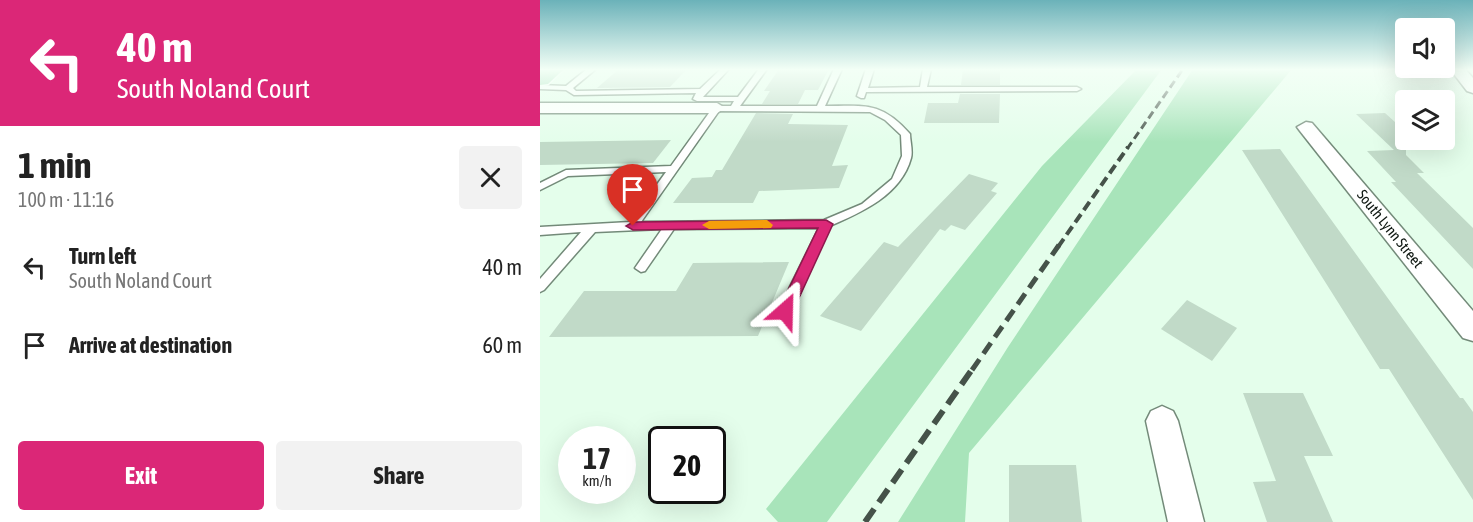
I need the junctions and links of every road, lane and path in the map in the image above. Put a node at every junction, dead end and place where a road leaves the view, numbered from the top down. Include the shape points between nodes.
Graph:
1 (671, 93) edge
2 (677, 93) edge
3 (701, 93) edge
4 (744, 93) edge
5 (827, 93) edge
6 (862, 93) edge
7 (696, 99) junction
8 (740, 99) junction
9 (540, 108) edge
10 (656, 108) junction
11 (725, 108) junction
12 (820, 108) junction
13 (857, 108) junction
14 (1306, 127) dead end
15 (673, 169) junction
16 (540, 187) edge
17 (826, 224) junction
18 (671, 225) junction
19 (633, 226) junction
20 (590, 230) junction
21 (540, 231) edge
22 (641, 268) dead end
23 (540, 287) edge
24 (785, 311) dead end
25 (1473, 330) edge
26 (1162, 421) dead end
27 (1186, 522) edge

1 - 10 lane
2 - 7 lane
3 - 7 lane
4 - 8 lane
5 - 12 lane
6 - 13 lane
7 - 8 lane
7 - 10 street
7 - 11 street
8 - 11 lane
9 - 10 street
11 - 12 lane
11 - 15 lane
12 - 13 lane
13 - 17 lane via 872,109 905,134 907,156 896,180 866,206
14 - 25 street, South Lynn Street
15 - 16 lane via 566,173
15 - 19 lane
17 - 18 lane
17 - 24 lane
18 - 19 lane
18 - 22 lane
19 - 20 lane
20 - 21 lane
20 - 23 lane
26 - 27 street

